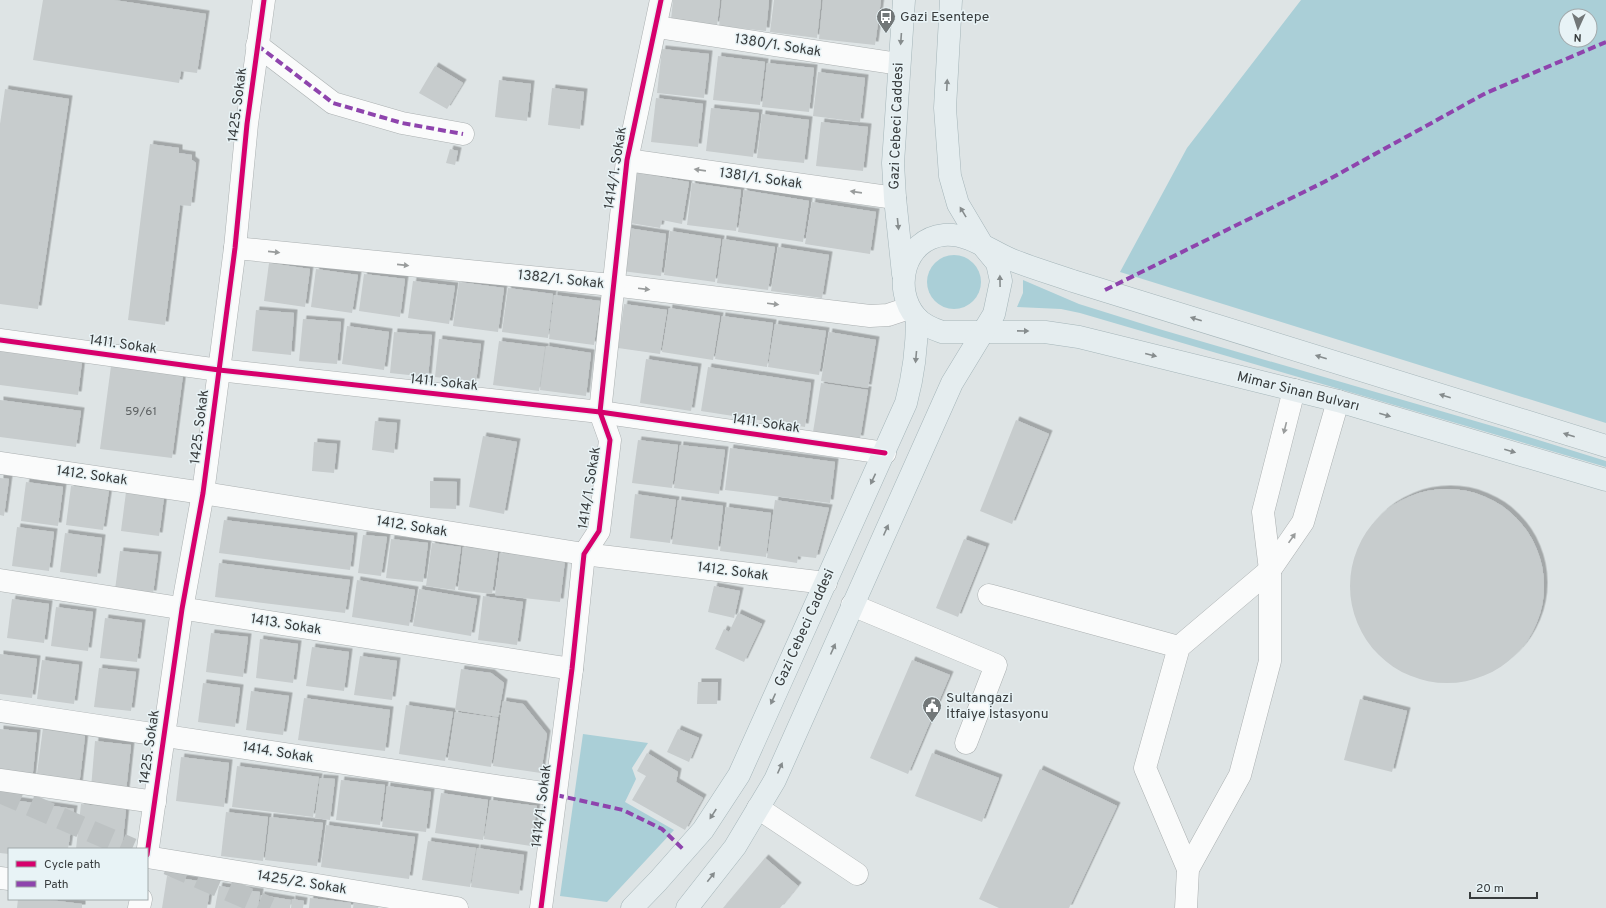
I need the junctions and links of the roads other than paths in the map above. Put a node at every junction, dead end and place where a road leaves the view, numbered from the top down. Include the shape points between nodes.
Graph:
1 (264, 0) edge
2 (661, 0) edge
3 (904, 0) edge
4 (951, 0) edge
5 (656, 27) junction
6 (257, 45) junction
7 (899, 64) junction
8 (464, 134) dead end
9 (627, 160) junction
10 (895, 198) junction
11 (983, 246) junction
12 (235, 248) junction
13 (903, 275) junction
14 (612, 285) junction
15 (913, 313) junction
16 (984, 331) junction
17 (0, 340) edge
18 (219, 370) junction
19 (1294, 390) junction
20 (1338, 401) junction
21 (600, 412) junction
22 (1606, 446) edge
23 (885, 453) junction
24 (0, 463) edge
25 (1606, 480) edge
26 (203, 493) junction
27 (584, 554) junction
28 (1270, 570) junction
29 (0, 580) edge
30 (826, 583) junction
31 (989, 594) dead end
32 (852, 605) junction
33 (182, 609) junction
34 (1179, 648) junction
35 (572, 669) junction
36 (0, 711) edge
37 (164, 735) junction
38 (966, 743) dead end
39 (0, 780) edge
40 (556, 795) junction
41 (155, 802) junction
42 (758, 808) junction
43 (148, 849) edge
44 (148, 856) edge
45 (1188, 869) junction
46 (856, 874) dead end
47 (457, 908) edge
48 (541, 908) edge
49 (632, 908) edge
50 (687, 908) edge
51 (1186, 908) edge

1 - 6 street, 1425. Sokak
2 - 5 street, 1414/1. Sokak
3 -> 7 main road, Gazi Cebeci Caddesi
11 -> 4 main road via 958,204 950,176 945,108
5 - 7 street, 1380/1. Sokak
5 - 9 street, 1414/1. Sokak
6 - 8 street via 333,103 402,122
6 - 12 street, 1425. Sokak
7 - 10 main road, Gazi Cebeci Caddesi via 893,163
10 -> 9 street, 1381/1. Sokak
9 - 14 street, 1414/1. Sokak
10 -> 13 main road, Gazi Cebeci Caddesi
11 - 13 main road via 963,236 932,237 918,247 908,260
16 -> 11 main road via 994,314 1001,281 997,263
22 -> 11 main road via 1073,281 1012,260
12 -> 14 street, 1382/1. Sokak
12 - 18 street, 1425. Sokak
13 - 15 main road via 903,290
14 -> 15 street, 1382/1. Sokak via 870,316
14 - 21 street, 1414/1. Sokak
15 - 16 main road via 929,327 942,332
15 -> 23 main road, Gazi Cebeci Caddesi via 917,354 914,374 906,404
16 -> 19 main road, Mimar Sinan Bulvarı via 1045,332 1079,337
32 -> 16 main road via 952,383
17 - 18 street, 1411. Sokak
18 - 21 street, 1411. Sokak
18 - 26 street, 1425. Sokak
19 - 20 main road, Mimar Sinan Bulvarı
19 -> 28 street via 1263,512
20 -> 25 main road, Mimar Sinan Bulvarı
28 -> 20 street via 1303,522
21 - 23 street, 1411. Sokak
21 - 27 street, 1414/1. Sokak via 610,440 599,531
23 -> 30 main road, Gazi Cebeci Caddesi
24 - 26 street, 1412. Sokak
26 - 27 street, 1412. Sokak
26 - 33 street, 1425. Sokak
27 - 30 street, 1412. Sokak
27 - 35 street, 1414/1. Sokak
28 - 34 street
28 - 45 street via 1270,661 1240,775
29 - 33 street, 1413. Sokak
30 -> 49 main road, Gazi Cebeci Caddesi via 739,775 703,830
31 - 34 street
32 - 38 street via 996,664
42 -> 32 main road via 775,780
33 - 35 street, 1413. Sokak
33 - 37 street, 1425. Sokak
34 - 45 street via 1145,768
35 - 40 street, 1414/1. Sokak
36 - 37 street, 1414. Sokak
37 - 40 street, 1414. Sokak
37 - 41 street, 1425. Sokak
39 - 41 street
40 - 48 street, 1414/1. Sokak
41 - 43 street, 1425. Sokak
42 - 46 street
50 -> 42 main road via 735,846
44 - 47 street, 1425/2. Sokak
45 - 51 street

